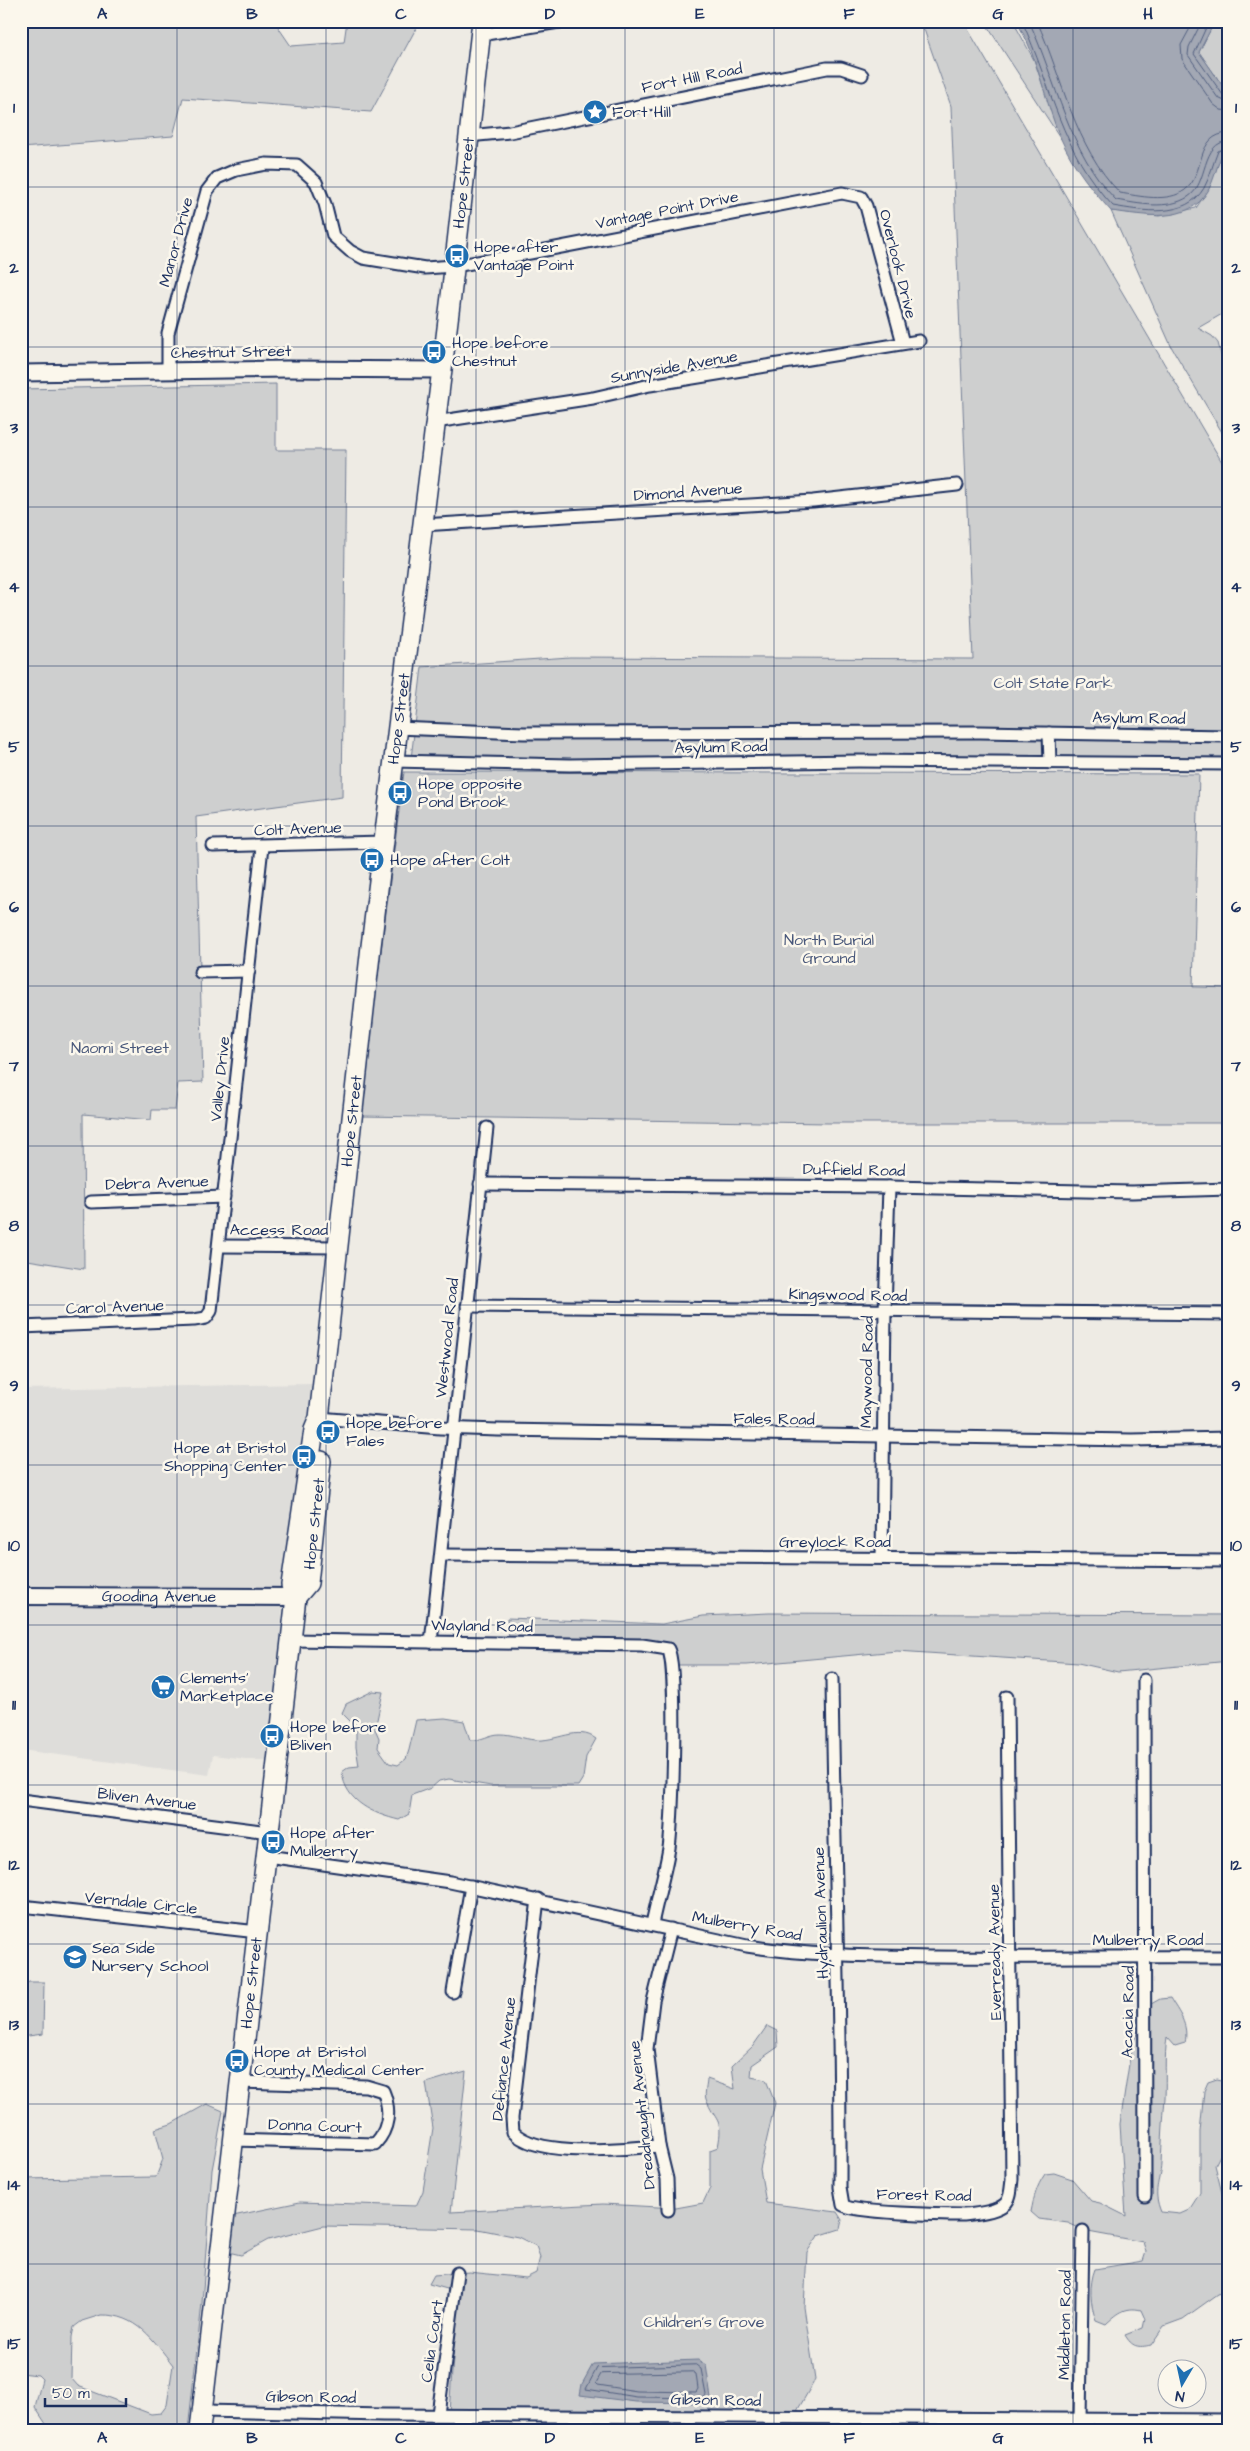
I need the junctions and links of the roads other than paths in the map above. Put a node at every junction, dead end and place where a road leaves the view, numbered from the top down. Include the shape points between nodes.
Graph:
1 (564, 21) edge
2 (481, 28) edge
3 (862, 75) dead end
4 (468, 136) junction
5 (858, 196) joint
6 (454, 266) junction
7 (919, 341) dead end
8 (903, 343) junction
9 (441, 370) junction
10 (168, 371) junction
11 (21, 373) edge
12 (435, 422) junction
13 (956, 485) dead end
14 (422, 525) junction
15 (397, 728) junction
16 (1049, 732) junction
17 (1229, 736) edge
18 (393, 761) junction
19 (1050, 763) junction
20 (1229, 764) edge
21 (384, 842) junction
22 (213, 846) dead end
23 (262, 847) junction
24 (249, 971) junction
25 (200, 972) dead end
26 (487, 1128) dead end
27 (480, 1184) junction
28 (888, 1186) junction
29 (1229, 1189) edge
30 (224, 1197) junction
31 (91, 1202) dead end
32 (219, 1246) junction
33 (338, 1247) junction
34 (466, 1306) junction
35 (884, 1311) junction
36 (209, 1314) joint
37 (1229, 1314) edge
38 (21, 1327) edge
39 (319, 1418) junction
40 (454, 1428) junction
41 (882, 1436) junction
42 (1229, 1438) edge
43 (440, 1555) junction
44 (882, 1558) junction
45 (1229, 1561) edge
46 (21, 1596) edge
47 (296, 1597) junction
48 (291, 1640) junction
49 (431, 1642) junction
50 (832, 1679) dead end
51 (1144, 1680) dead end
52 (1007, 1697) dead end
53 (21, 1800) edge
54 (269, 1832) junction
55 (266, 1856) junction
56 (471, 1886) junction
57 (538, 1899) junction
58 (21, 1906) edge
59 (652, 1924) junction
60 (671, 1929) junction
61 (258, 1932) junction
62 (839, 1955) junction
63 (1145, 1956) junction
64 (1010, 1957) junction
65 (1229, 1957) edge
66 (453, 1992) dead end
67 (240, 2082) junction
68 (233, 2140) junction
69 (659, 2146) junction
70 (1145, 2196) dead end
71 (1005, 2204) joint
72 (843, 2205) joint
73 (668, 2210) dead end
74 (1082, 2231) dead end
75 (457, 2273) dead end
76 (203, 2410) junction
77 (438, 2414) junction
78 (1080, 2420) junction
79 (1229, 2420) edge
80 (908, 2425) edge
81 (200, 2430) edge

1 - 2 street
2 - 4 main road, Hope Street
3 - 4 street, Fort Hill Road via 841,68 827,68 510,132
4 - 6 main road, Hope Street
5 - 6 street, Vantage Point Drive via 842,193
5 - 8 street, Overlook Drive via 866,206
6 - 9 main road, Hope Street
6 - 10 street, Manor Drive via 425,268 363,258 350,251 333,236 316,182 297,165 266,164 224,173 210,186 199,216 168,333
7 - 8 street, Sunnyside Avenue
8 - 12 street, Sunnyside Avenue via 650,385 594,398
9 - 10 street, Chestnut Street
9 - 12 main road, Hope Street
10 - 11 street, Chestnut Street
12 - 14 main road, Hope Street
13 - 14 street, Dimond Avenue via 813,501
14 - 15 main road, Hope Street
15 - 16 street, Asylum Road via 524,733
15 - 18 main road, Hope Street
16 - 17 street, Asylum Road
16 - 19 street
18 - 19 street, Asylum Road via 570,765 858,761
18 - 21 main road, Hope Street
19 - 20 street, Asylum Road
21 - 23 street, Colt Avenue
21 - 33 main road, Hope Street
22 - 23 street, Colt Avenue
23 - 24 street, Valley Drive
24 - 25 street
24 - 30 street, Valley Drive
26 - 27 street, Westwood Road
27 - 28 street, Duffield Road
27 - 34 street, Westwood Road
28 - 29 street, Duffield Road via 1132,1192
28 - 35 street, Maywood Road
30 - 31 street, Debra Avenue
30 - 32 street, Valley Drive
32 - 33 street, Access Road
32 - 36 street, Valley Drive
33 - 39 main road, Hope Street
34 - 35 street, Kingswood Road
34 - 40 street, Westwood Road
35 - 37 street, Kingswood Road
35 - 41 street, Maywood Road
36 - 38 street, Carol Avenue via 206,1318 194,1320
39 - 40 street, Fales Road
39 - 47 main road, Hope Street via 324,1430 308,1583
40 - 41 street, Fales Road
40 - 43 street, Westwood Road
41 - 42 street, Fales Road via 1132,1440
41 - 44 street, Maywood Road
43 - 44 street, Greylock Road
43 - 49 street, Westwood Road
44 - 45 street, Greylock Road
46 - 47 main road, Gooding Avenue
47 - 48 main road, Hope Street
48 - 49 street, Wayland Road
48 - 54 main road, Hope Street
49 - 59 street, Wayland Road via 642,1645 663,1647 670,1652 673,1712 670,1830
50 - 62 street, Hydraulion Avenue
51 - 63 street, Acacia Road
52 - 64 street, Everready Avenue
53 - 54 street, Bliven Avenue
54 - 55 main road, Hope Street
55 - 56 street, Mulberry Road
55 - 61 main road, Hope Street
56 - 57 street, Mulberry Road
56 - 66 street
57 - 59 street, Mulberry Road
57 - 69 street, Defiance Avenue via 513,2132 526,2142 567,2148
58 - 61 street, Verndale Circle
59 - 60 street, Mulberry Road
60 - 62 street, Mulberry Road via 773,1950
60 - 69 street, Dreadnaught Avenue via 653,2001 648,2042
61 - 67 main road, Hope Street
62 - 64 street, Mulberry Road
62 - 72 street, Hydraulion Avenue via 840,2187
63 - 64 street, Mulberry Road
63 - 65 street, Mulberry Road
63 - 70 street, Acacia Road
64 - 71 street, Everready Avenue via 1012,2179
67 - 68 main road, Hope Street
67 - 68 street, Donna Court via 366,2086 383,2091 388,2113 384,2132 375,2144
68 - 76 main road, Hope Street
69 - 73 street, Dreadnaught Avenue
71 - 72 street, Forest Road via 986,2212 965,2215 866,2211
74 - 78 street, Middleton Road
75 - 77 street, Celia Court
76 - 77 street, Gibson Road
76 - 81 main road, Hope Street
77 - 80 street, Gibson Road
78 - 79 street, Gibson Road
78 - 80 street, Gibson Road

